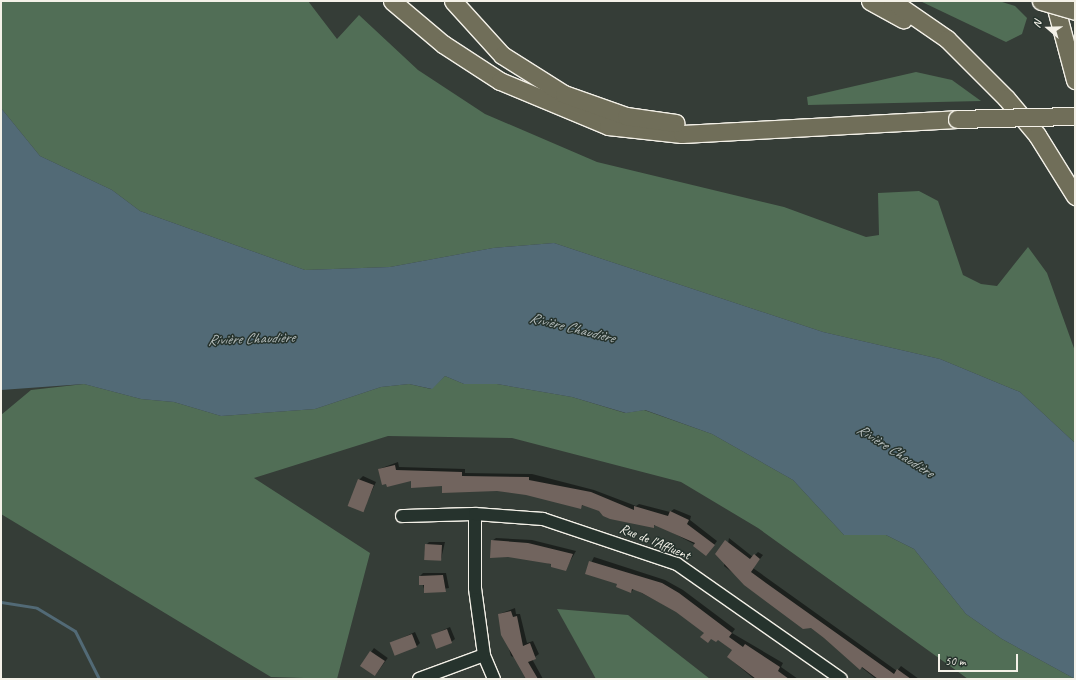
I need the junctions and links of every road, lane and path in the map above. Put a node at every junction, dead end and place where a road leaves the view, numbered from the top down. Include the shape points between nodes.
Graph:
1 (392, 1) edge
2 (453, 1) edge
3 (870, 1) edge
4 (892, 1) edge
5 (1041, 1) edge
6 (1054, 1) edge
7 (1075, 11) edge
8 (979, 70) junction
9 (1075, 80) edge
10 (1075, 116) edge
11 (914, 121) junction
12 (1075, 196) edge
13 (475, 514) junction
14 (402, 516) dead end
15 (484, 655) junction
16 (419, 679) edge
17 (494, 679) edge
18 (841, 679) edge

1 - 11 highway via 443,44 500,80 608,126 682,134
2 - 11 highway via 479,34 533,77 564,94 626,116 676,123
3 - 8 highway via 937,39
4 - 8 highway via 947,39
5 - 7 highway, bridge
6 - 9 highway
8 - 12 highway via 1037,135
10 - 11 highway, bridge
13 - 14 street, Rue de l'Affluent
13 - 15 street via 475,588
13 - 18 street, Rue de l'Affluent via 543,518 677,564
15 - 16 street
15 - 17 street

